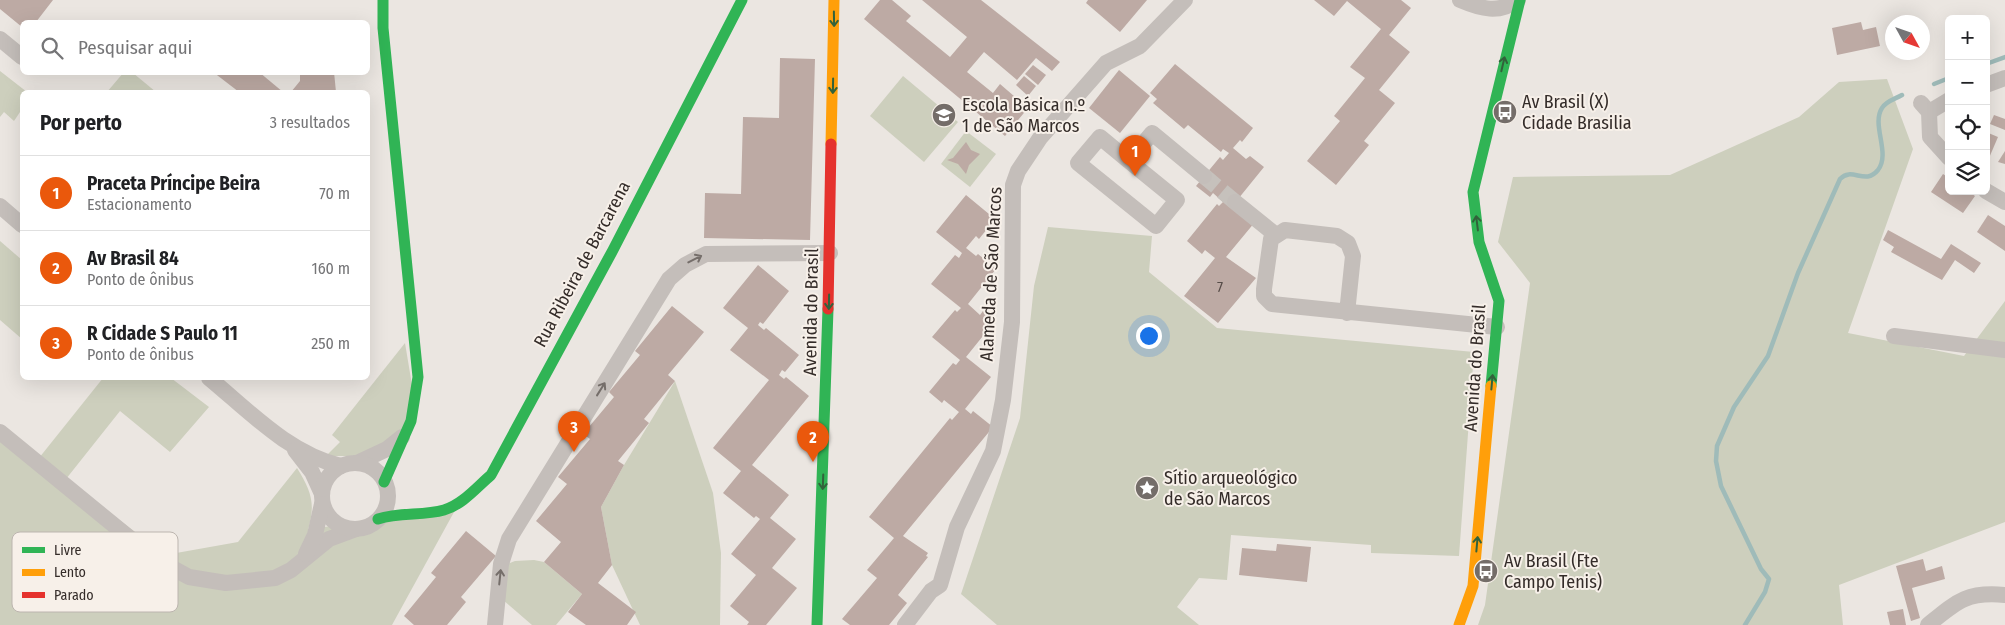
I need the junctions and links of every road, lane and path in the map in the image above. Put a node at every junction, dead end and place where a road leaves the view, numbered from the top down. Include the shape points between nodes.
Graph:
1 (376, 0) edge
2 (383, 0) edge
3 (742, 0) edge
4 (834, 0) edge
5 (1185, 0) edge
6 (1460, 0) edge
7 (1520, 0) edge
8 (383, 28) junction
9 (0, 39) edge
10 (20, 55) edge
11 (2005, 78) edge
12 (1990, 84) edge
13 (1945, 101) edge
14 (1945, 154) edge
15 (1129, 161) junction
16 (1204, 176) tunnel mouth
17 (1990, 193) edge
18 (1235, 202) tunnel mouth
19 (2005, 202) edge
20 (0, 206) edge
21 (20, 223) edge
22 (1276, 235) junction
23 (830, 253) junction
24 (1347, 313) junction
25 (1497, 327) junction
26 (1894, 336) dead end
27 (2005, 350) edge
28 (211, 380) edge
29 (409, 430) junction
30 (0, 432) edge
31 (294, 448) junction
32 (349, 465) junction
33 (386, 486) junction
34 (322, 499) junction
35 (424, 512) junction
36 (378, 519) junction
37 (356, 529) junction
38 (122, 532) edge
39 (301, 562) junction
40 (178, 571) edge
41 (2005, 594) edge
42 (495, 625) edge
43 (817, 625) edge
44 (906, 625) edge
45 (1459, 625) edge
46 (1928, 625) edge

1 - 8 street
2 - 8 street
3 - 35 street, Rua Ribeira de Barcarena via 492,475 459,503 444,510
4 -> 23 street, Avenida do Brasil
5 - 44 street, Alameda de São Marcos via 1140,46 1106,63 1040,138 1018,170 1013,185 1012,322 993,451 957,527 940,585 931,591
6 - 7 street via 1485,9 1500,9
25 -> 7 street, Avenida do Brasil via 1499,301 1479,242 1473,192
8 - 29 street via 418,377 415,415
9 - 10 street
11 - 12 street
13 - 14 street via 1925,107 1930,137
15 - 15 street via 1177,200 1156,226 1078,163 1100,137
15 - 16 street via 1152,133
17 - 19 street
18 - 22 street
20 - 21 street
22 - 24 street via 1285,230 1337,236 1348,244 1353,256
22 - 24 street via 1268,245 1264,289 1267,300 1272,304
42 -> 23 street via 501,564 509,539 669,279 685,265 706,254
23 -> 43 street, Avenida do Brasil
24 - 25 street
45 -> 25 street, Avenida do Brasil via 1473,586
26 - 27 street
28 - 31 street
29 - 32 street via 387,449
29 - 33 street
30 - 38 street
31 - 32 street via 315,458
31 - 34 street via 312,472
32 - 33 street via 374,469
32 - 34 street via 328,478
33 - 35 street via 396,500
33 - 36 street via 386,505
34 - 37 street via 327,514 335,522 345,528
34 - 39 street via 312,545
35 - 36 street, Rua Ribeira de Barcarena
36 - 37 street
37 - 39 street via 329,539
39 - 40 street via 275,578 226,583 189,577
41 - 46 street via 1986,593 1958,600

